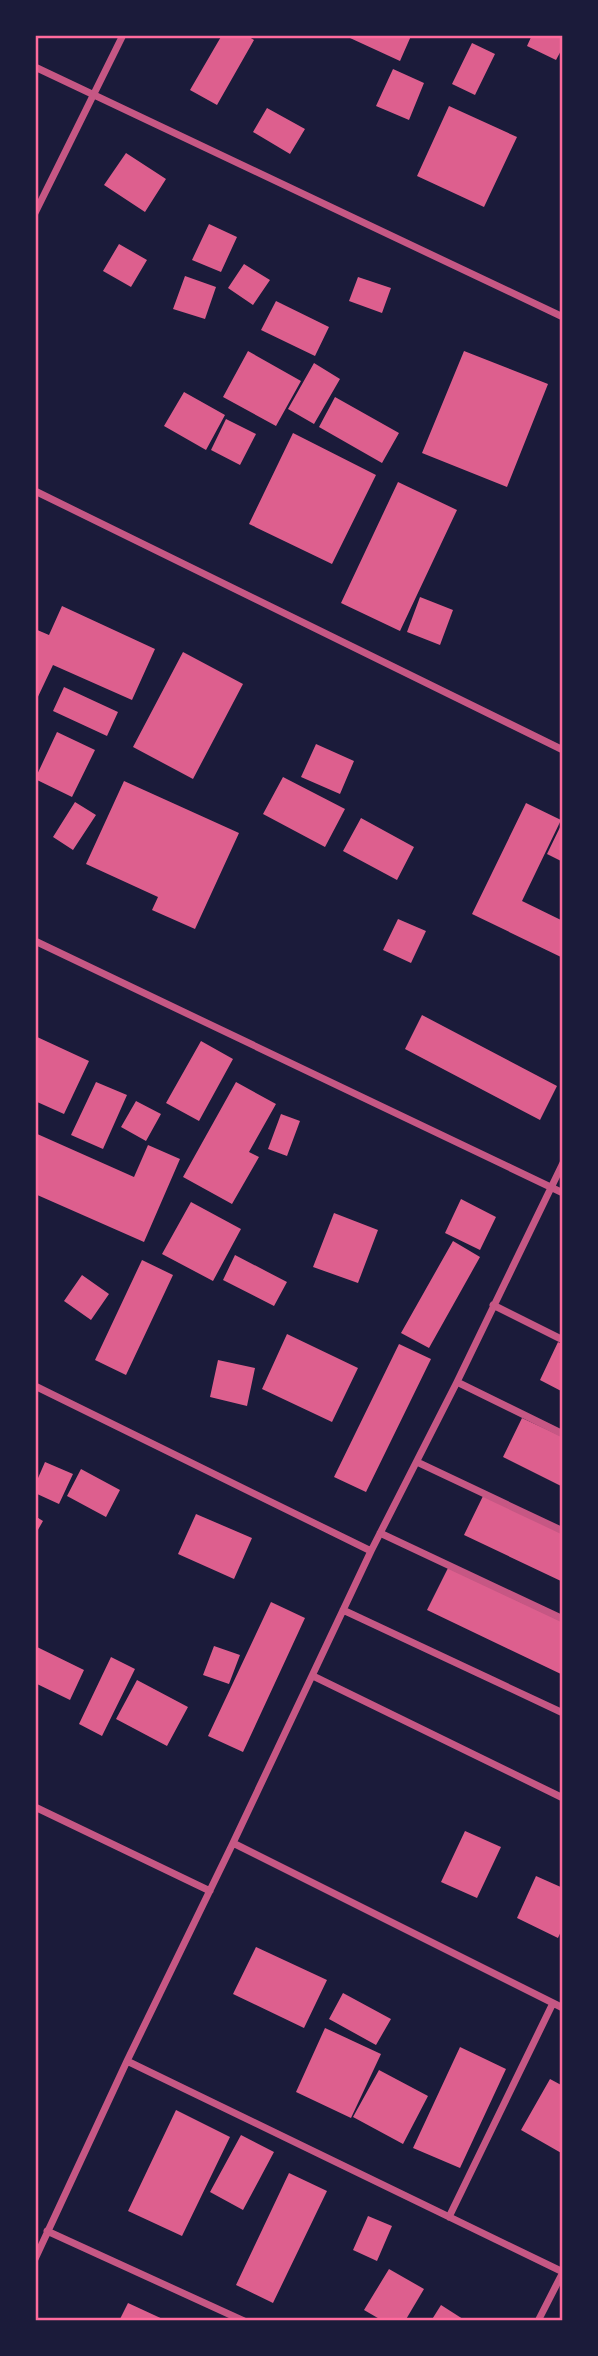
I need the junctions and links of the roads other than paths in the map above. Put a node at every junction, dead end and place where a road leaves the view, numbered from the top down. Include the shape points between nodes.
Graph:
1 (122, 35) edge
2 (35, 68) edge
3 (92, 95) junction
4 (35, 213) edge
5 (563, 317) edge
6 (35, 491) edge
7 (563, 750) edge
8 (35, 941) edge
9 (563, 1163) edge
10 (551, 1187) junction
11 (563, 1193) edge
12 (492, 1305) junction
13 (563, 1340) edge
14 (457, 1382) junction
15 (35, 1386) edge
16 (563, 1434) edge
17 (417, 1462) junction
18 (563, 1531) edge
19 (380, 1533) junction
20 (371, 1550) junction
21 (343, 1610) junction
22 (563, 1619) edge
23 (313, 1676) junction
24 (563, 1713) edge
25 (563, 1797) edge
26 (35, 1807) edge
27 (233, 1843) junction
28 (209, 1891) junction
29 (553, 2003) junction
30 (563, 2008) edge
31 (127, 2061) junction
32 (449, 2217) junction
33 (47, 2231) junction
34 (35, 2259) edge
35 (563, 2272) edge
36 (244, 2321) edge
37 (538, 2321) edge

1 - 3 street
2 - 3 street
3 - 4 street
3 - 5 street
6 - 7 street
8 - 10 street
9 - 10 street
10 - 11 street
10 - 12 street
12 - 13 street
12 - 14 street
14 - 16 street
14 - 17 street
15 - 20 street
17 - 18 street
17 - 19 street
19 - 20 street
19 - 22 street
20 - 21 street
21 - 23 street
21 - 24 street
23 - 25 street
23 - 27 street
26 - 28 street
27 - 28 street
27 - 29 street
28 - 31 street
29 - 30 street
29 - 32 street
31 - 32 street
31 - 33 street
32 - 35 street
33 - 34 street
33 - 36 street
35 - 37 street

